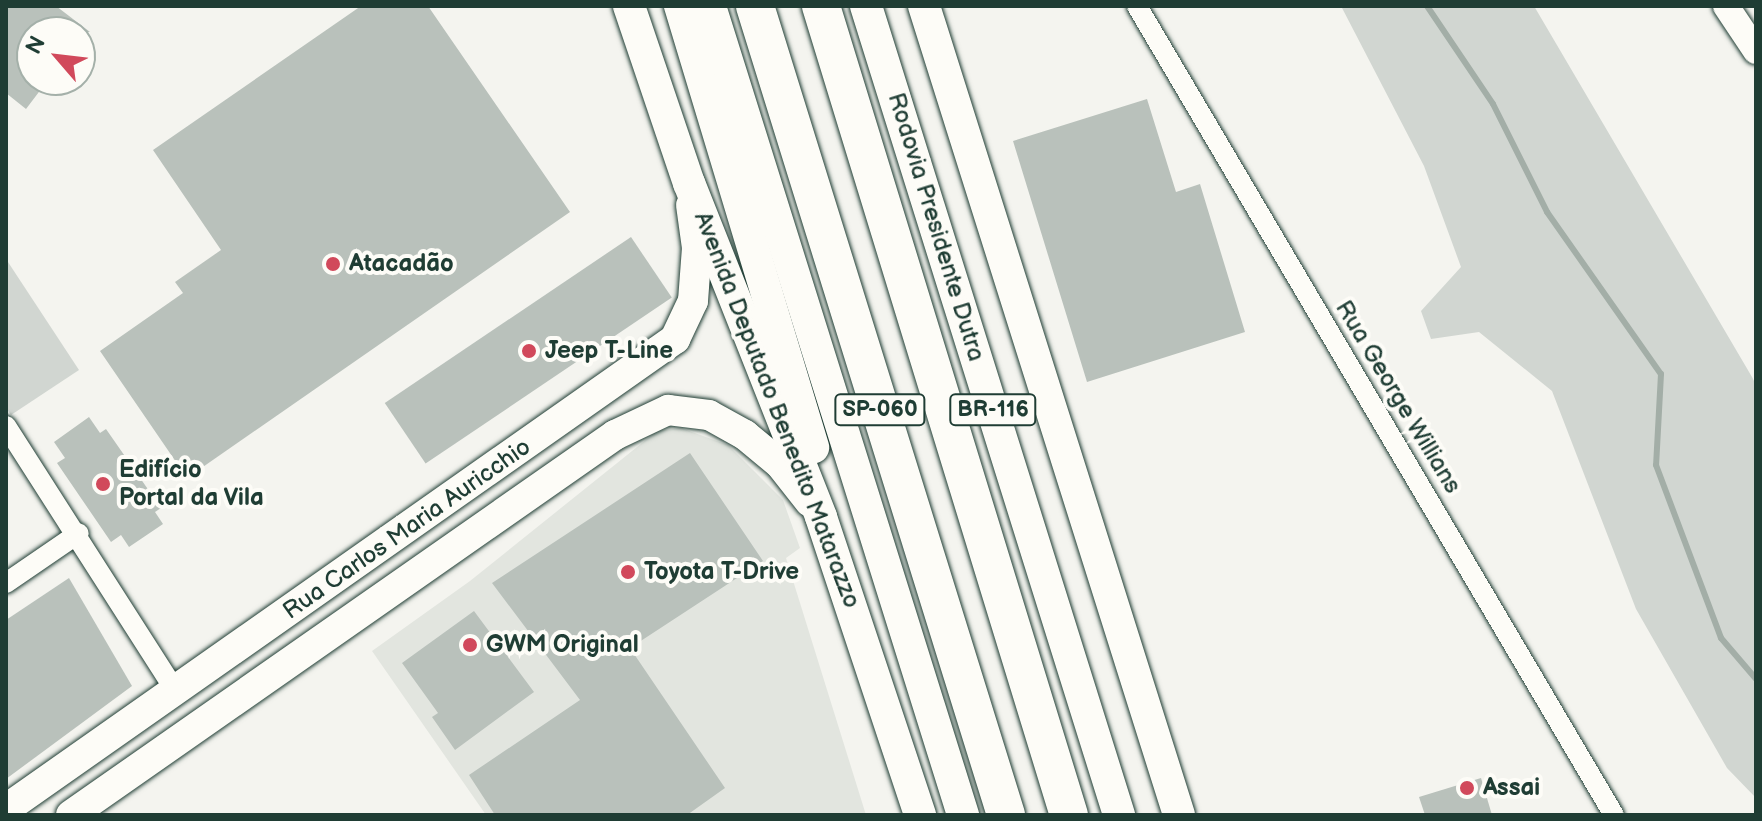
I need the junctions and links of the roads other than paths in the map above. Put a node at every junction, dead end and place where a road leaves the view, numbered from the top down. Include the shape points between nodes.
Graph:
1 (629, 6) edge
2 (680, 6) edge
3 (710, 6) edge
4 (755, 6) edge
5 (821, 6) edge
6 (866, 6) edge
7 (924, 6) edge
8 (1137, 6) edge
9 (1726, 6) edge
10 (1756, 51) edge
11 (689, 183) junction
12 (6, 426) edge
13 (821, 517) junction
14 (79, 533) junction
15 (6, 583) edge
16 (858, 618) junction
17 (176, 692) junction
18 (176, 743) junction
19 (6, 809) edge
20 (71, 815) edge
21 (920, 815) edge
22 (963, 815) edge
23 (1006, 815) edge
24 (1069, 815) edge
25 (1119, 815) edge
26 (1179, 815) edge
27 (1614, 815) edge

1 - 11 main road, Avenida Deputado Benedito Matarazzo
2 - 16 main road via 786,351
3 - 22 main road
4 - 23 highway, SP-060
5 - 24 highway, Rodovia Presidente Dutra / SP-060
6 - 25 main road, Rodovia Presidente Dutra / BR-116
7 - 26 main road
8 - 27 street, Rua George Willians
9 - 10 street
11 - 13 main road, Avenida Deputado Benedito Matarazzo
11 - 17 main road, Rua Carlos Maria Auricchio via 697,248 693,301 675,339
12 - 14 street
13 - 16 main road, Avenida Deputado Benedito Matarazzo
13 - 18 main road, Rua Carlos Maria Auricchio via 780,464 745,435 709,415 668,410 615,435
14 - 15 street
14 - 17 street
16 - 21 main road, Avenida Deputado Benedito Matarazzo
17 - 18 main road
17 - 19 main road, Rua Carlos Maria Auricchio
18 - 20 main road, Rua Carlos Maria Auricchio

